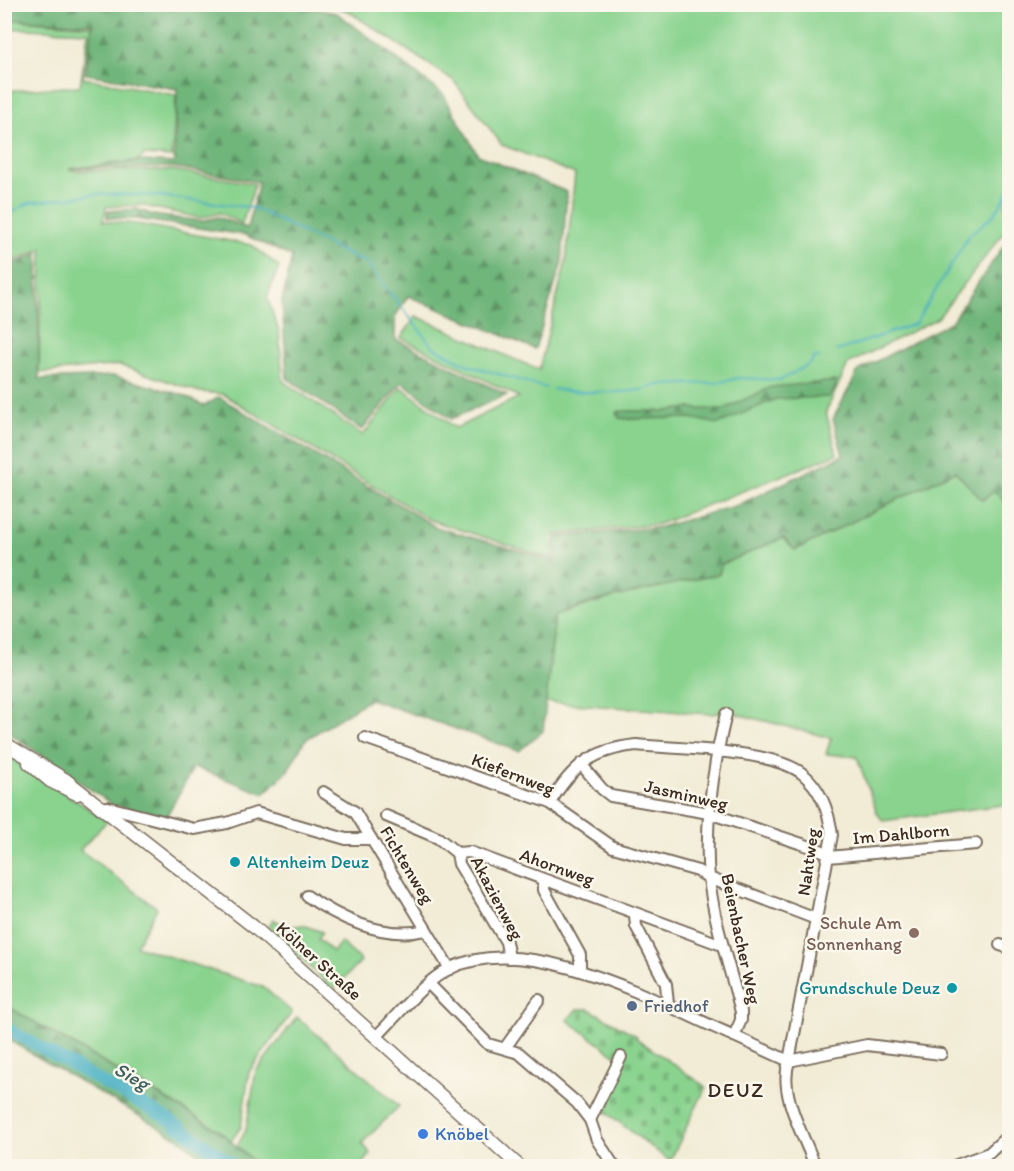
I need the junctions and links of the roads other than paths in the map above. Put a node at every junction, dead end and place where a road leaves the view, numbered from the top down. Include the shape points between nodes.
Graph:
1 (726, 714) dead end
2 (365, 738) dead end
3 (4, 743) edge
4 (717, 753) junction
5 (581, 764) junction
6 (323, 792) dead end
7 (550, 803) junction
8 (100, 808) junction
9 (709, 813) junction
10 (386, 816) dead end
11 (371, 839) junction
12 (976, 844) dead end
13 (457, 854) junction
14 (828, 855) junction
15 (709, 878) junction
16 (544, 881) junction
17 (307, 896) dead end
18 (635, 915) junction
19 (816, 919) junction
20 (426, 930) junction
21 (722, 945) junction
22 (510, 958) junction
23 (450, 969) junction
24 (580, 970) junction
25 (430, 985) junction
26 (539, 1000) dead end
27 (668, 1004) junction
28 (734, 1036) junction
29 (376, 1037) junction
30 (505, 1048) junction
31 (940, 1054) dead end
32 (621, 1057) dead end
33 (789, 1061) junction
34 (590, 1120) junction
35 (1010, 1134) edge
36 (519, 1167) edge
37 (614, 1167) edge
38 (815, 1167) edge
39 (954, 1167) edge

1 - 4 street, Beienbacher Weg
2 - 7 street, Kiefernweg
3 - 8 main road, Kölner Straße via 50,781
4 - 5 street, Nahtweg via 636,745 609,750
4 - 9 street, Beienbacher Weg
4 - 14 street, Nahtweg via 772,759 802,773 816,788 830,818
5 - 7 street, Nahtweg
5 - 9 street, Jasminweg via 611,796
6 - 11 street, Fichtenweg via 349,806
7 - 15 street, Kiefernweg via 613,847 698,871
8 - 11 street via 194,829 227,823 252,812 346,839
8 - 29 main road, Kölner Straße via 254,927
9 - 14 street, Jasminweg
9 - 15 street, Beienbacher Weg
10 - 13 street, Ahornweg via 438,838
11 - 20 street, Fichtenweg
12 - 14 street, Im Dahlborn
13 - 16 street, Ahornweg via 470,852
13 - 22 street, Akazienweg via 459,864 506,942
14 - 19 street, Nahtweg
15 - 19 street, Kiefernweg
15 - 21 street, Beienbacher Weg
16 - 18 street, Ahornweg
16 - 24 street via 544,890 580,955
17 - 20 street via 373,930
18 - 21 street, Ahornweg
18 - 27 street via 636,926 666,984
19 - 33 street, Nahtweg
20 - 23 street, Fichtenweg
21 - 28 street, Beienbacher Weg via 741,1012
22 - 23 street
22 - 24 street
23 - 25 street
24 - 27 street
25 - 29 street
25 - 30 street via 489,1044
26 - 30 street
27 - 28 street
28 - 33 street
29 - 36 main road, Kölner Straße
30 - 34 street via 519,1053 558,1085
31 - 33 street via 867,1045
32 - 34 street
33 - 38 street via 788,1095
34 - 37 street
35 - 39 street via 989,1153

